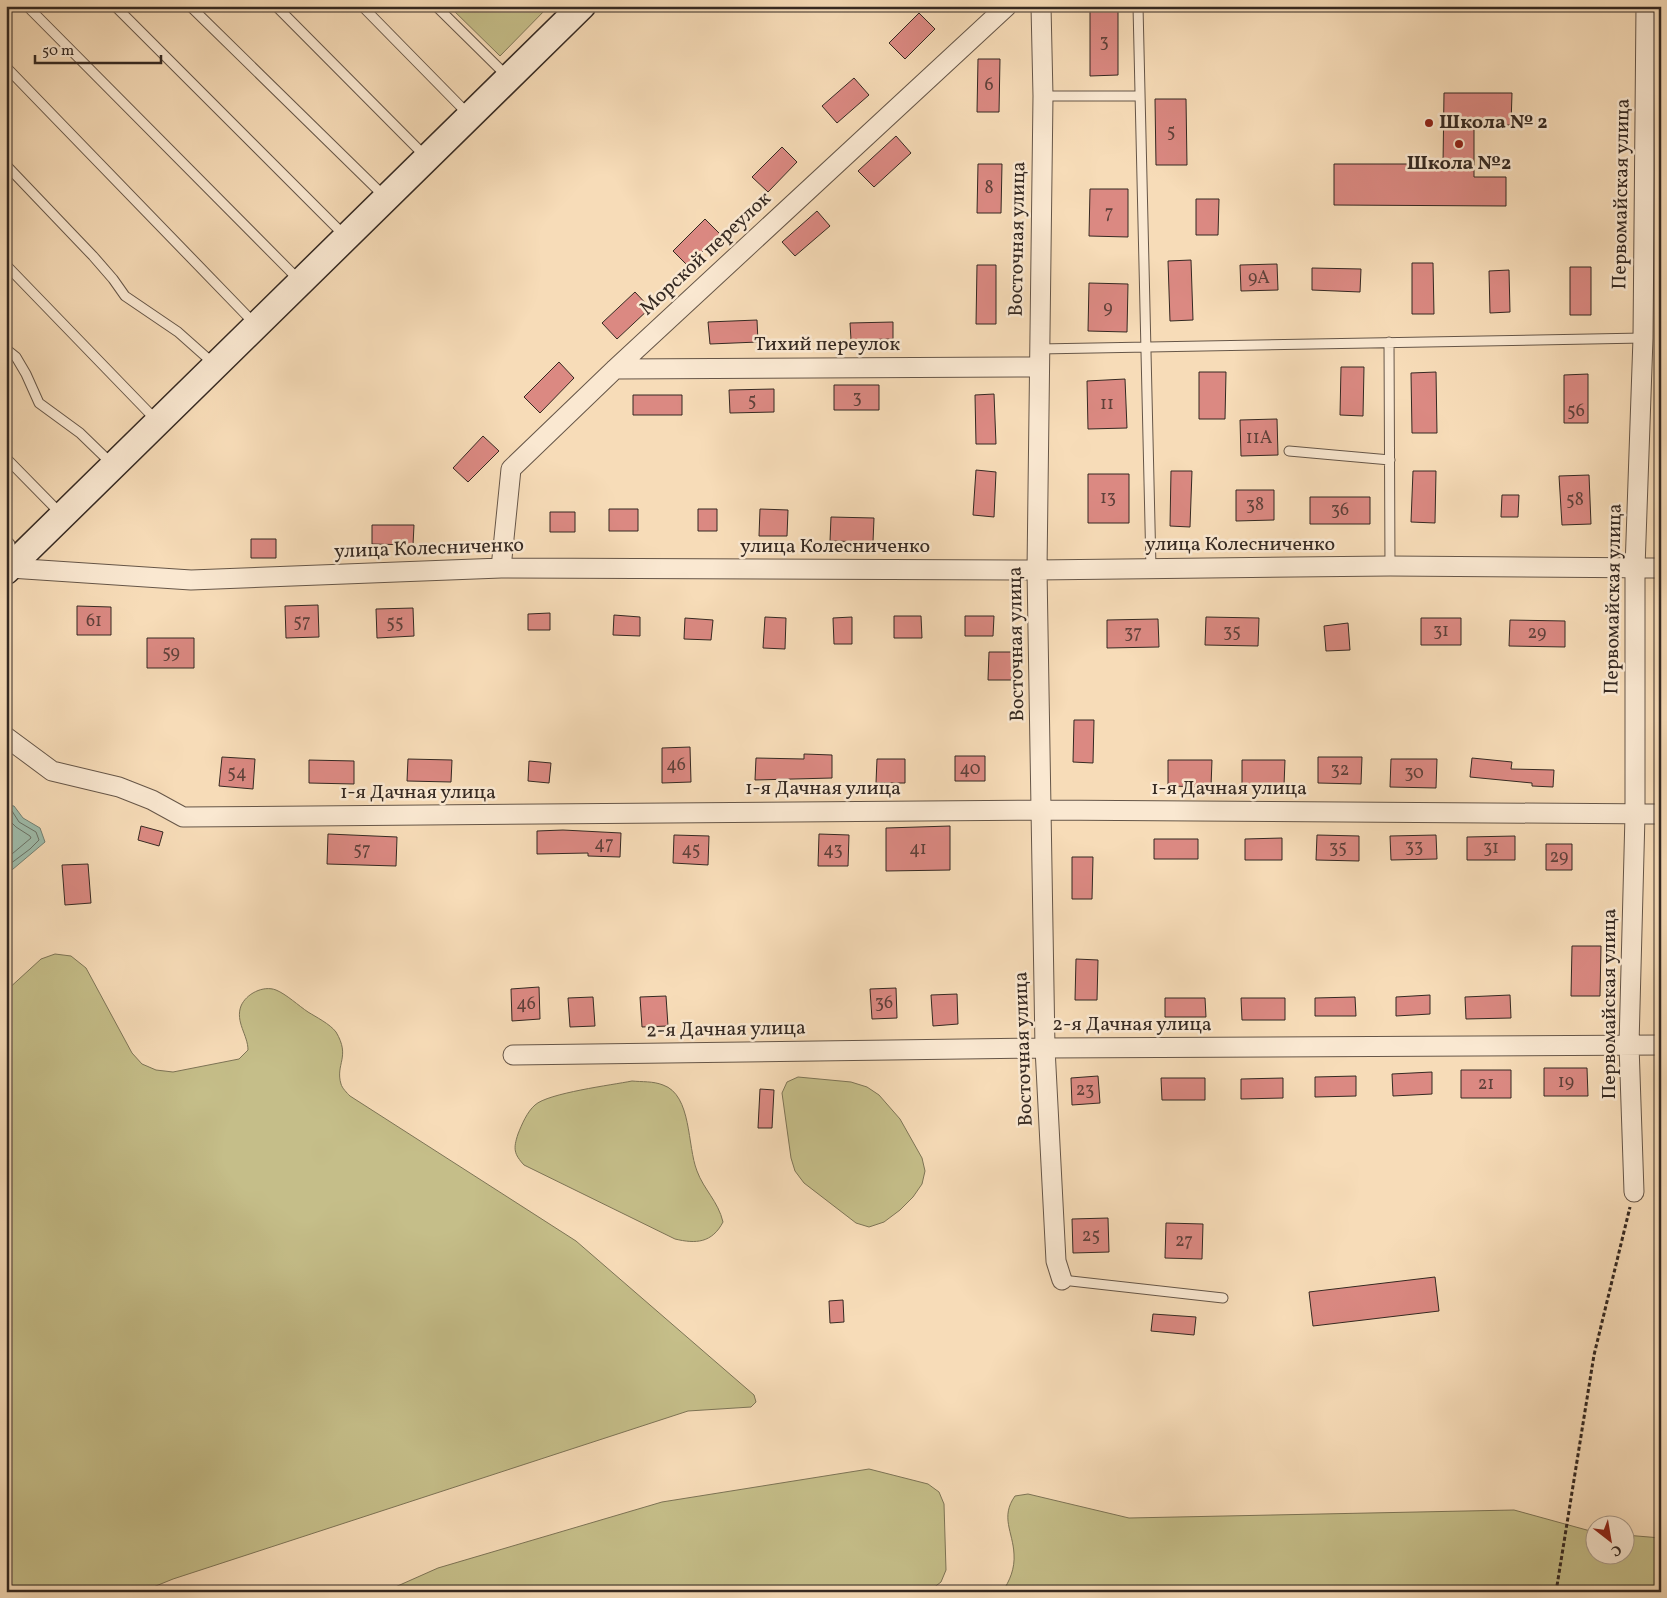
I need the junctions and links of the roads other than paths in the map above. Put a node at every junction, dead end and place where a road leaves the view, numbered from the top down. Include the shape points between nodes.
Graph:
1 (27, 6) edge
2 (115, 6) edge
3 (190, 6) edge
4 (276, 6) edge
5 (362, 6) edge
6 (436, 6) edge
7 (582, 6) edge
8 (1007, 6) edge
9 (1041, 6) edge
10 (1138, 6) edge
11 (1646, 6) edge
12 (6, 68) edge
13 (509, 78) junction
14 (1043, 96) junction
15 (1140, 96) junction
16 (470, 116) junction
17 (1653, 137) edge
18 (428, 158) junction
19 (6, 165) edge
20 (386, 198) junction
21 (346, 237) junction
22 (6, 265) edge
23 (301, 282) junction
24 (256, 326) junction
25 (1643, 338) junction
26 (1389, 342) junction
27 (1146, 346) junction
28 (6, 349) edge
29 (1039, 358) junction
30 (216, 366) junction
31 (615, 369) junction
32 (158, 422) junction
33 (1289, 451) dead end
34 (6, 458) edge
35 (1390, 460) junction
36 (114, 466) junction
37 (63, 516) junction
38 (6, 540) edge
39 (1390, 566) junction
40 (501, 568) junction
41 (1151, 568) junction
42 (1636, 568) junction
43 (1661, 568) edge
44 (8, 569) edge
45 (1037, 570) junction
46 (6, 737) edge
47 (1042, 810) junction
48 (1661, 814) edge
49 (1635, 815) junction
50 (1629, 1045) junction
51 (1661, 1045) edge
52 (1045, 1048) junction
53 (513, 1055) dead end
54 (1634, 1192) road end
55 (1062, 1280) joint
56 (1223, 1298) dead end

1 - 23 lane
2 - 21 lane
3 - 20 lane
4 - 18 lane
5 - 16 lane
6 - 13 lane
7 - 13 main road
8 - 31 street, Морской переулок
9 - 14 street, Восточная улица
10 - 15 lane
11 - 17 street, Первомайская улица
12 - 24 lane
13 - 16 main road
14 - 15 lane
14 - 29 street, Восточная улица
15 - 27 lane
16 - 18 main road
17 - 25 street, Первомайская улица
18 - 20 main road
19 - 30 lane via 93,256 125,296 178,332
20 - 21 main road
21 - 23 main road
22 - 32 lane
23 - 24 main road
24 - 30 main road
25 - 26 lane
25 - 42 street, Первомайская улица
26 - 27 lane
26 - 35 lane
27 - 29 lane
27 - 41 lane
28 - 36 lane via 16,357 39,403 80,433
29 - 31 street, Тихий переулок
29 - 45 street, Восточная улица
30 - 32 main road
31 - 40 street, Морской переулок via 511,469
32 - 36 main road
33 - 35 lane
34 - 37 lane
35 - 39 lane
36 - 37 main road
37 - 44 main road
38 - 44 lane via 10,544
39 - 41 street, улица Колесниченко
39 - 42 street, улица Колесниченко
40 - 44 street, улица Колесниченко via 191,580
40 - 45 street, улица Колесниченко
41 - 45 street, улица Колесниченко
42 - 43 street, улица Колесниченко
42 - 49 street, Первомайская улица
45 - 47 street, Восточная улица
46 - 47 street, 1-я Дачная улица via 52,771 119,787 183,817
47 - 49 street, 1-я Дачная улица
47 - 52 street, Восточная улица
48 - 49 street, 1-я Дачная улица
49 - 50 street, Первомайская улица
50 - 51 street, 2-я Дачная улица
50 - 52 street, 2-я Дачная улица
50 - 54 street, Первомайская улица
52 - 53 street, 2-я Дачная улица
52 - 55 street, Восточная улица via 1056,1262
55 - 56 lane

